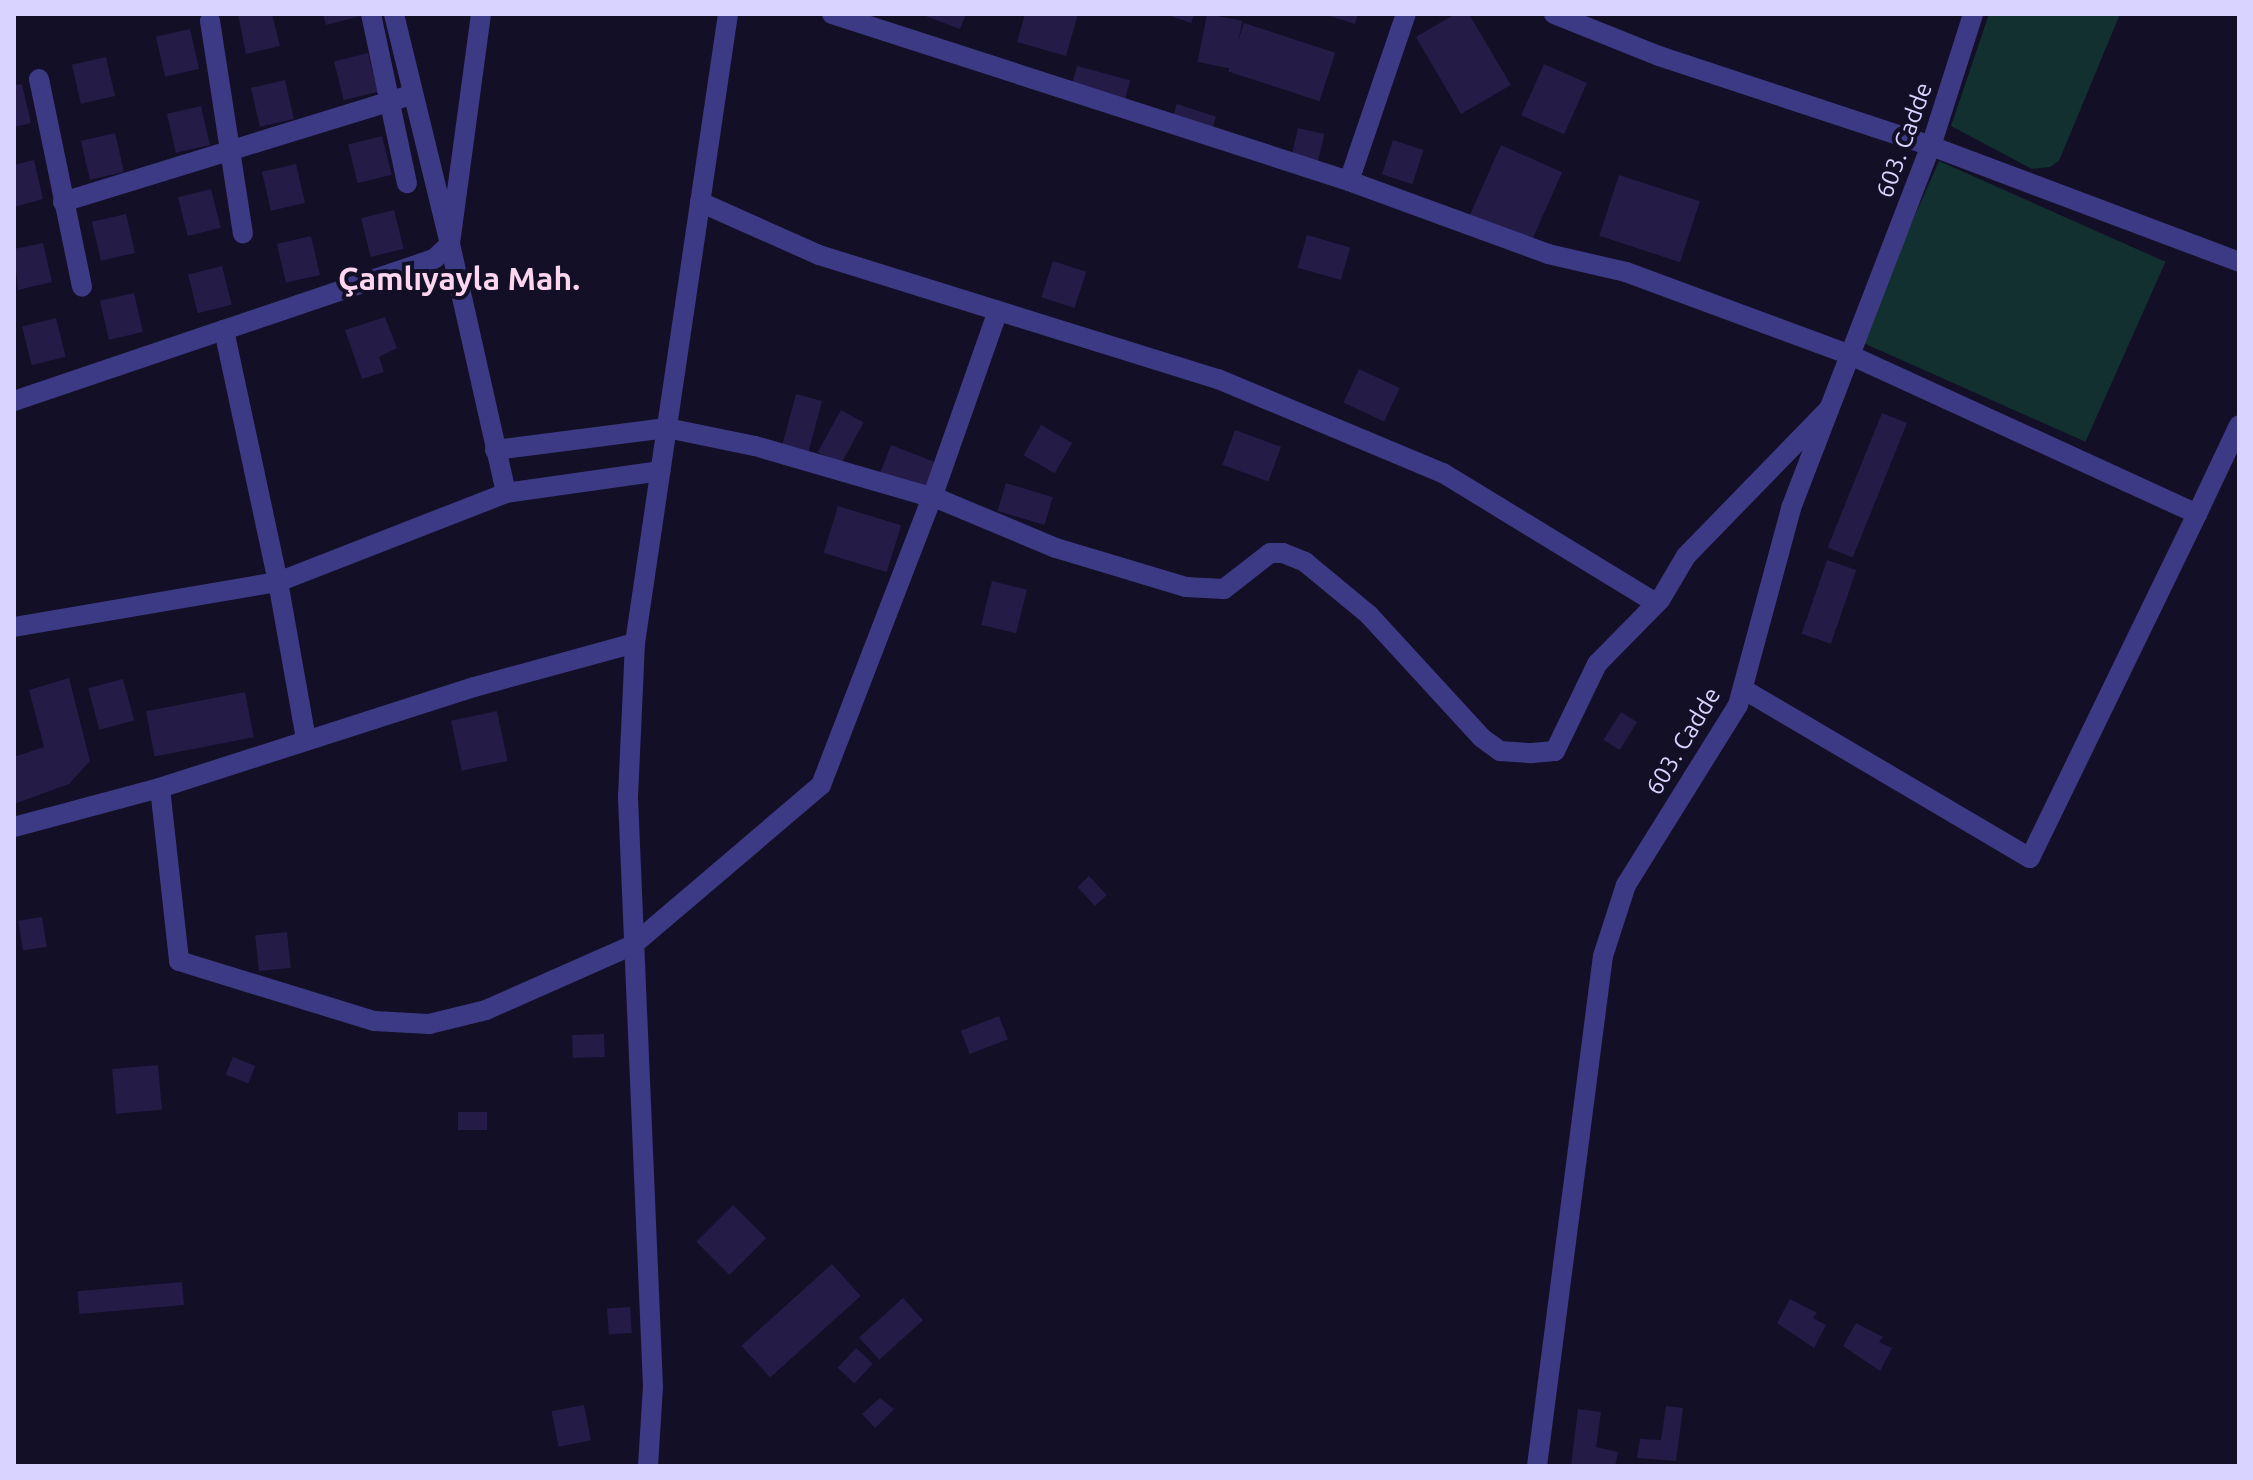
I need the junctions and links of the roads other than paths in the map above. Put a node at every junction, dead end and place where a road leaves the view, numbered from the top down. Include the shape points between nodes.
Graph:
1 (371, 14) edge
2 (394, 14) edge
3 (481, 14) edge
4 (728, 14) edge
5 (832, 14) edge
6 (1406, 14) edge
7 (1554, 14) edge
8 (1973, 14) edge
9 (210, 21) dead end
10 (39, 79) dead end
11 (413, 94) junction
12 (390, 102) junction
13 (1931, 146) junction
14 (231, 151) junction
15 (1349, 181) junction
16 (407, 183) dead end
17 (63, 202) junction
18 (700, 202) junction
19 (243, 233) dead end
20 (450, 244) junction
21 (2239, 262) edge
22 (82, 287) dead end
23 (998, 311) junction
24 (224, 330) junction
25 (1850, 355) junction
26 (14, 401) edge
27 (1829, 409) junction
28 (2239, 425) edge
29 (667, 428) junction
30 (495, 450) junction
31 (660, 471) junction
32 (506, 493) junction
33 (932, 498) junction
34 (2197, 514) junction
35 (278, 582) junction
36 (1656, 603) junction
37 (15, 622) edge
38 (635, 643) junction
39 (1743, 689) junction
40 (306, 739) junction
41 (160, 788) junction
42 (14, 827) edge
43 (633, 945) junction
44 (648, 1466) edge
45 (1537, 1466) edge

1 - 12 street
2 - 11 street
3 - 20 street
4 - 18 street
5 - 15 street
6 - 15 street
7 - 13 street via 1659,56
8 - 13 street, 603. Cadde
9 - 14 street
10 - 17 street
11 - 12 street
11 - 20 street
12 - 14 street
12 - 16 street
13 - 21 street
13 - 25 street, 603. Cadde
14 - 17 street
14 - 19 street
15 - 25 street via 1479,231 1626,272
17 - 22 street
18 - 23 street via 819,255
18 - 29 street
20 - 24 street via 434,259
20 - 30 street
23 - 33 street
23 - 36 street via 1218,379 1443,473
24 - 26 street
24 - 35 street
25 - 27 street, 603. Cadde
25 - 34 street
27 - 36 street via 1686,556
27 - 39 street, 603. Cadde via 1791,508
28 - 34 street
29 - 30 street
29 - 31 street
29 - 33 street via 755,446
30 - 32 street
31 - 32 street
31 - 38 street
32 - 35 street
33 - 36 street via 1056,548 1186,587 1224,589 1270,553 1305,562 1369,615 1500,751 1555,751 1597,664
33 - 43 street via 821,785
34 - 39 street via 2030,858
35 - 37 street
35 - 40 street
38 - 40 street
38 - 43 street via 628,797
39 - 45 street, 603. Cadde via 1626,885 1603,956
40 - 41 street
41 - 42 street
41 - 43 street via 183,965 374,1021 429,1024 486,1010
43 - 44 street via 653,1387

